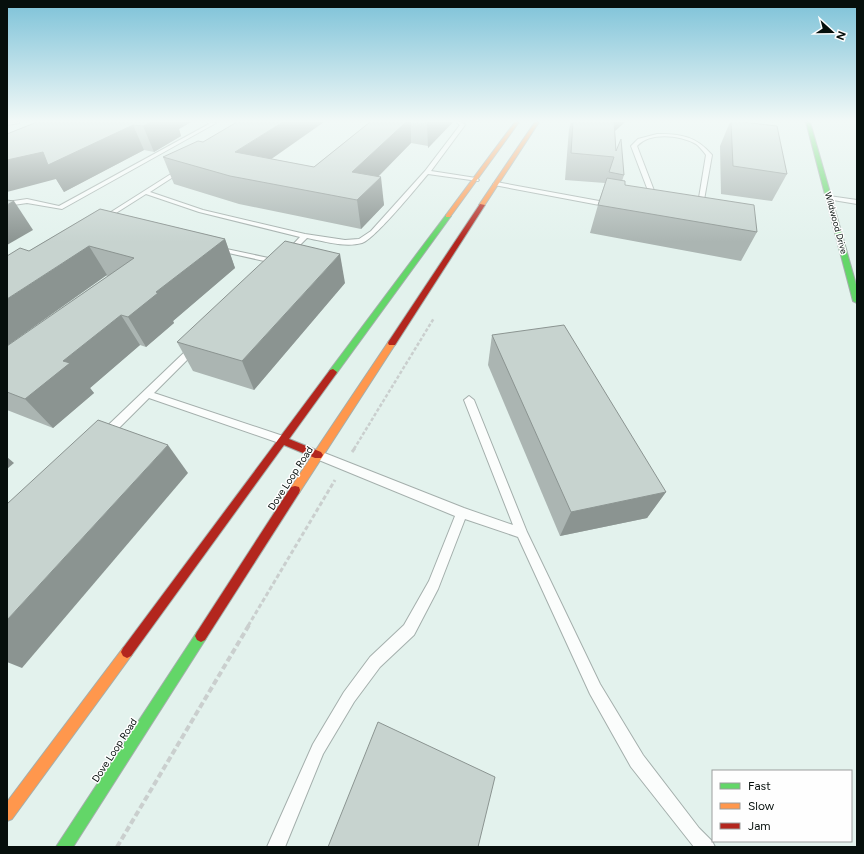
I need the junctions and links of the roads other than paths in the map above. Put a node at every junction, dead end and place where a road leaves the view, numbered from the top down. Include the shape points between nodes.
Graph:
1 (144, 162) edge
2 (435, 162) edge
3 (489, 162) edge
4 (511, 162) edge
5 (640, 162) edge
6 (708, 162) edge
7 (819, 162) edge
8 (191, 163) edge
9 (427, 172) junction
10 (476, 180) junction
11 (496, 184) junction
12 (145, 192) junction
13 (829, 198) junction
14 (857, 202) edge
15 (7, 204) edge
16 (614, 206) edge
17 (657, 208) edge
18 (699, 214) edge
19 (110, 215) junction
20 (117, 218) edge
21 (98, 222) edge
22 (305, 236) junction
23 (207, 246) edge
24 (280, 262) junction
25 (269, 273) edge
26 (855, 284) edge
27 (857, 301) edge
28 (202, 339) edge
29 (147, 394) junction
30 (469, 400) dead end
31 (282, 440) junction
32 (97, 443) edge
33 (318, 455) junction
34 (462, 513) junction
35 (522, 533) junction
36 (7, 814) edge
37 (64, 847) edge
38 (276, 847) edge
39 (706, 847) edge

1 - 15 lane via 60,208 27,201
2 - 9 lane
3 - 10 main road
4 - 11 main road, Dove Loop Road
5 - 17 lane
6 - 18 lane
7 - 13 main road, Wildwood Drive
8 - 12 lane
9 - 10 lane
9 - 22 lane via 373,232 361,241 345,242
10 - 11 main road
10 - 31 main road
11 - 16 lane
11 - 33 main road, Dove Loop Road
12 - 19 lane
12 - 22 lane via 200,211
13 - 14 lane
13 - 26 main road, Wildwood Drive
19 - 20 lane
19 - 21 lane
22 - 24 lane
23 - 24 lane
24 - 25 lane
26 - 27 main road, Wildwood Drive
28 - 29 lane
29 - 31 lane
29 - 32 lane
30 - 35 lane
31 - 33 main road
31 - 36 main road
33 - 34 lane
33 - 37 main road, Dove Loop Road
34 - 35 lane
34 - 38 lane via 434,585 410,630 375,662 349,697 318,749
35 - 39 lane via 595,689 637,761 693,834

